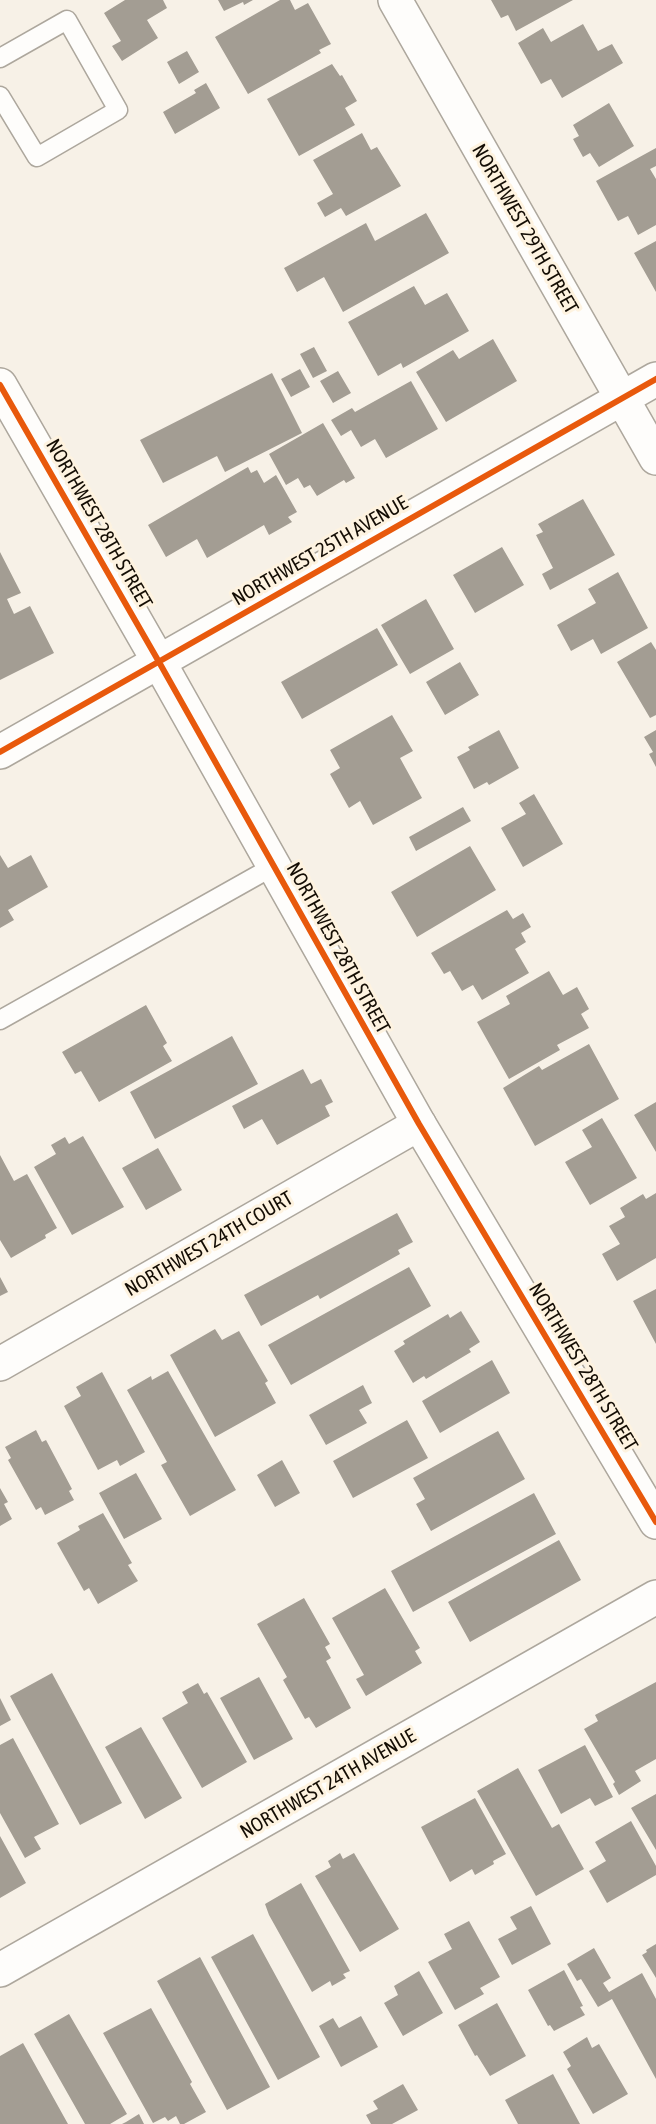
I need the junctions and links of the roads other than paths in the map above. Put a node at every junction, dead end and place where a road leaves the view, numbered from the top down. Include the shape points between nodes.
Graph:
1 (395, 0) edge
2 (0, 58) edge
3 (0, 96) edge
4 (656, 379) edge
5 (0, 385) edge
6 (622, 399) junction
7 (656, 458) edge
8 (159, 662) junction
9 (0, 752) edge
10 (274, 866) junction
11 (0, 1020) edge
12 (418, 1124) junction
13 (0, 1364) edge
14 (656, 1522) edge
15 (656, 1597) edge
16 (0, 1970) edge

1 - 6 street, NORTHWEST 29TH STREET
2 - 3 lane via 67,20 118,110 37,158
4 - 6 street, NORTHWEST 25TH AVENUE
5 - 8 street, NORTHWEST 28TH STREET
6 - 7 street, NORTHWEST 29TH STREET
6 - 8 street, NORTHWEST 25TH AVENUE
8 - 9 street, NORTHWEST 25TH AVENUE
8 - 10 street, NORTHWEST 28TH STREET
10 - 11 lane
10 - 12 street, NORTHWEST 28TH STREET
12 - 13 street, NORTHWEST 24TH COURT
12 - 14 street, NORTHWEST 28TH STREET
15 - 16 street, NORTHWEST 24TH AVENUE

